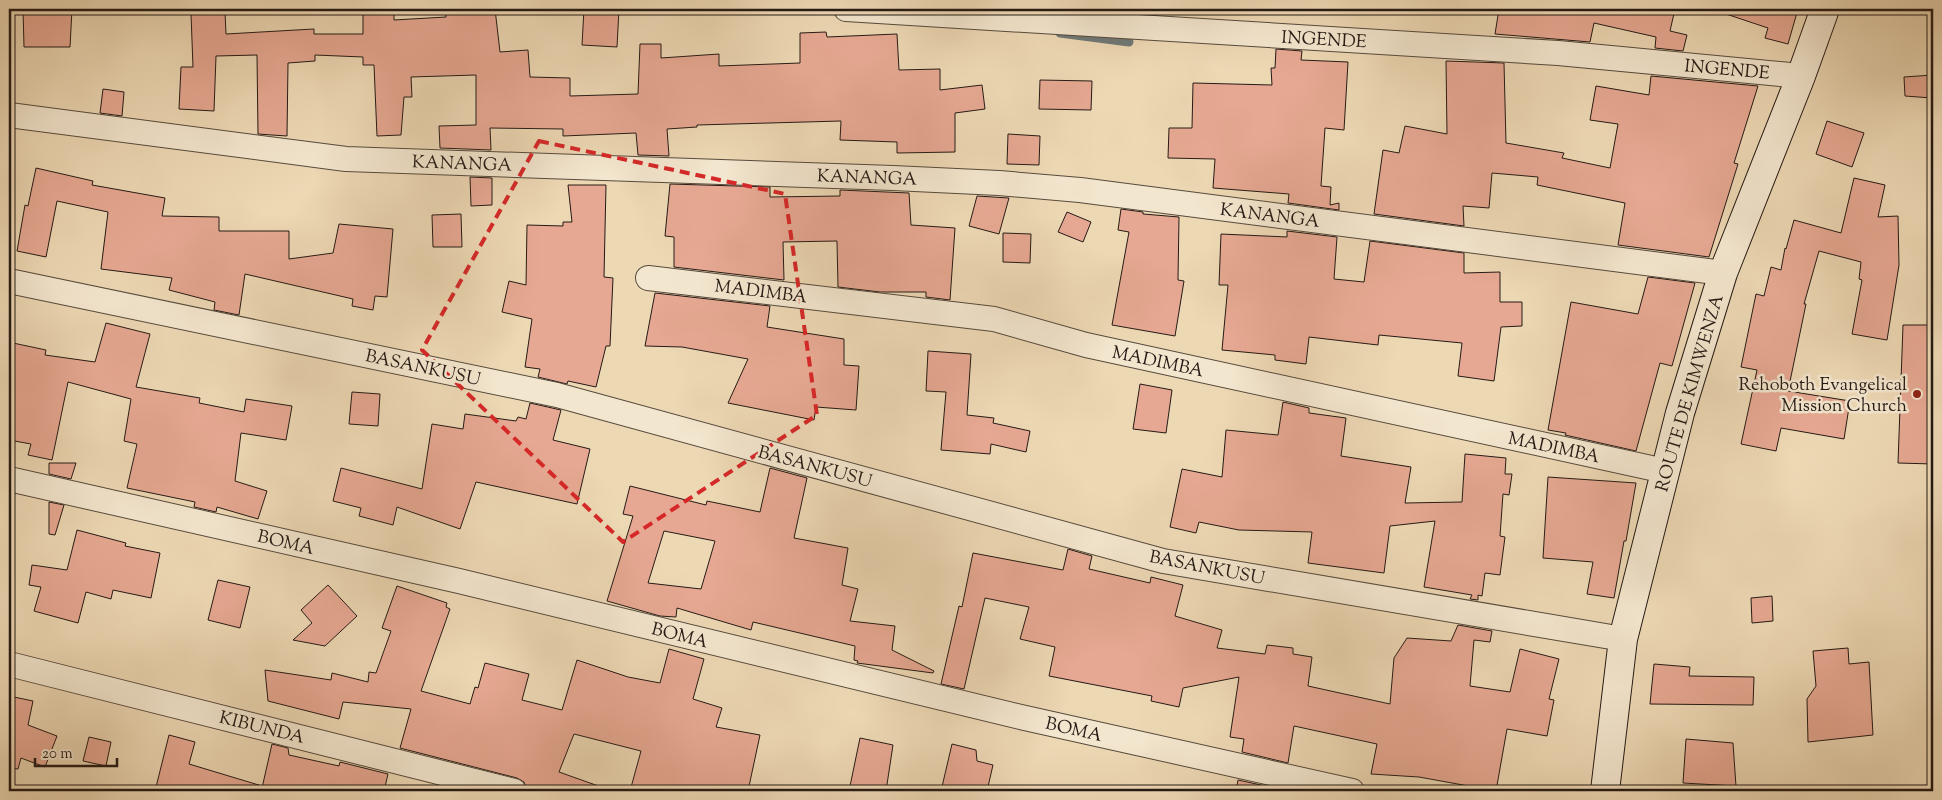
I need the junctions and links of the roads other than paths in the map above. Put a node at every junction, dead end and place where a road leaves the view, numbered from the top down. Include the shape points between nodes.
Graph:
1 (846, 9) edge
2 (1825, 9) edge
3 (1801, 76) junction
4 (9, 115) edge
5 (1723, 273) junction
6 (648, 278) dead end
7 (9, 281) edge
8 (1665, 471) junction
9 (9, 479) edge
10 (1623, 640) junction
11 (9, 664) edge
12 (514, 791) edge
13 (1352, 791) edge
14 (1604, 791) edge

1 - 3 street, INGENDE via 1558,53
2 - 3 street, ROUTE DE KIMWENZA
3 - 5 street, ROUTE DE KIMWENZA
4 - 5 street, KANANGA via 346,159 893,178 1080,190
5 - 8 street, ROUTE DE KIMWENZA
6 - 8 street, MADIMBA via 994,319 1086,345
7 - 10 street, BASANKUSU via 557,395 1163,561
8 - 10 street, ROUTE DE KIMWENZA
9 - 13 street, BOMA via 459,581 1025,718
10 - 14 street, ROUTE DE KIMWENZA
11 - 12 street, KIBUNDA

